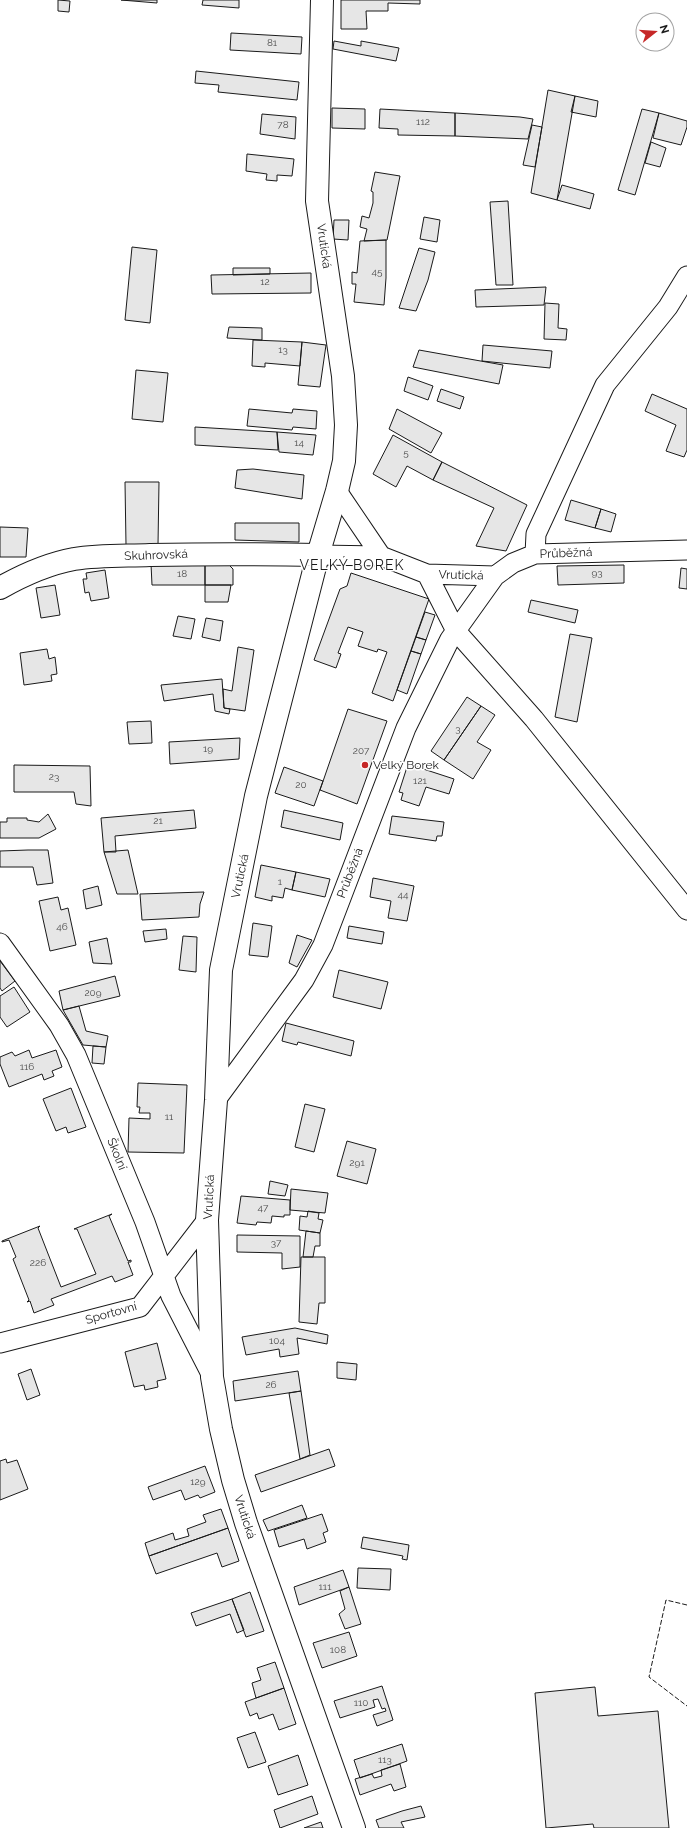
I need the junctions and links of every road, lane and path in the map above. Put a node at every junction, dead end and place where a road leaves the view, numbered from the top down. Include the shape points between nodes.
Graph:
1 (322, 0) edge
2 (687, 276) edge
3 (337, 491) junction
4 (687, 550) edge
5 (535, 554) junction
6 (318, 555) junction
7 (381, 556) junction
8 (427, 574) junction
9 (495, 576) junction
10 (0, 588) edge
11 (456, 631) junction
12 (687, 910) edge
13 (0, 943) edge
14 (216, 1100) junction
15 (207, 1220) junction
16 (163, 1278) junction
17 (0, 1343) edge
18 (212, 1376) junction
19 (354, 1828) edge

1 - 3 street, Vrutická via 317,201 343,376 346,425 344,461
2 - 5 street via 668,307 605,385 536,534
3 - 6 street, Vrutická
3 - 7 street
4 - 5 street, Průběžná
5 - 9 street, Průběžná via 513,563
6 - 7 street, Vrutická
6 - 10 street, Skuhrovská via 219,553 96,556 52,564 32,571
6 - 14 street, Vrutická via 256,796 221,970
7 - 8 street, Vrutická
8 - 9 street, Vrutická
8 - 11 street, Vrutická
9 - 11 street, Průběžná
11 - 12 street via 534,719
11 - 14 street, Průběžná via 406,728 322,945 304,980
13 - 16 street, Školní via 59,1025 76,1055 145,1222
14 - 15 street, Vrutická
15 - 16 street, Sportovní
15 - 18 street, Vrutická
16 - 17 street, Sportovní via 140,1307
16 - 18 street, Školní
18 - 19 street, Vrutická via 231,1473 246,1523

